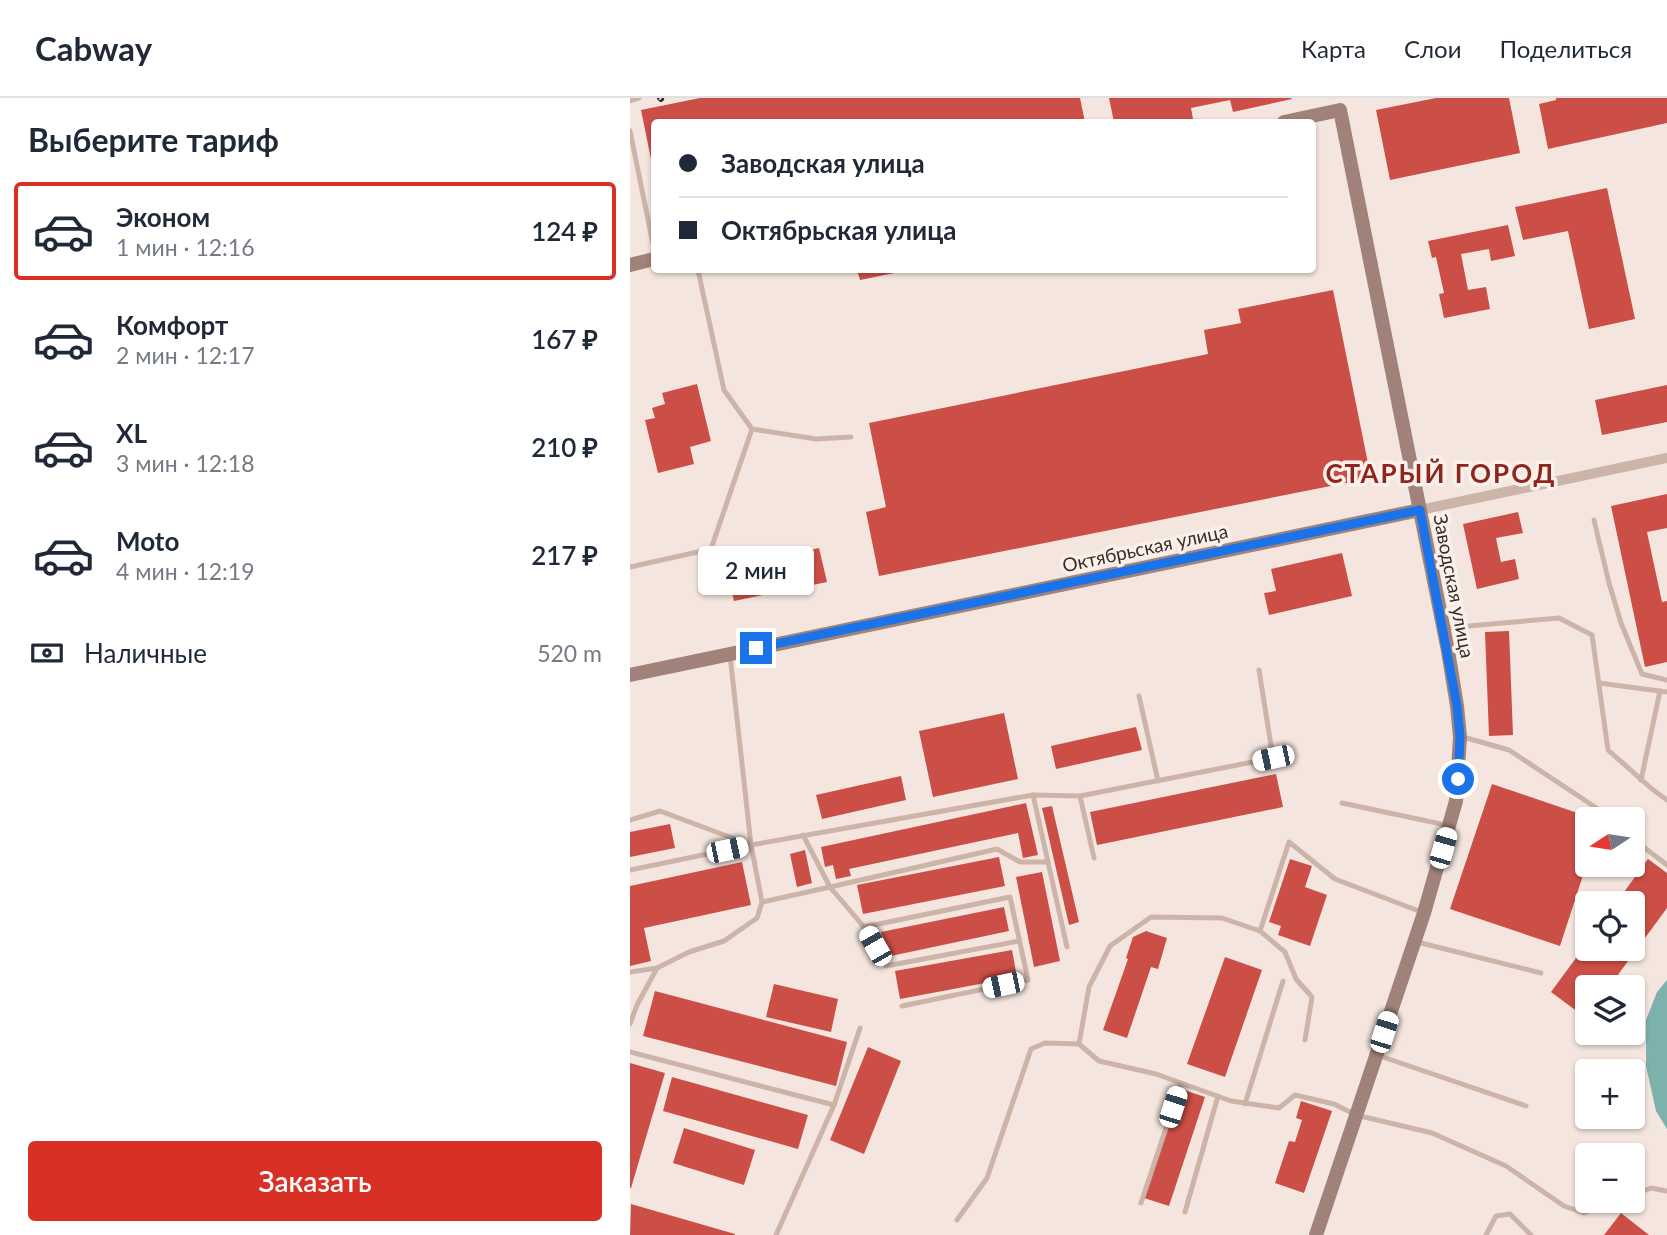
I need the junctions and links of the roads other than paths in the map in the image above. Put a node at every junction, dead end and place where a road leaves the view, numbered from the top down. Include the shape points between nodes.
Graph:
1 (639, 98) edge
2 (630, 101) edge
3 (1339, 104) edge
4 (1293, 119) edge
5 (630, 131) edge
6 (651, 233) edge
7 (651, 260) edge
8 (630, 265) edge
9 (699, 273) edge
10 (752, 429) junction
11 (851, 437) dead end
12 (1667, 458) edge
13 (1420, 510) junction
14 (1594, 520) dead end
15 (630, 567) edge
16 (1443, 628) junction
17 (730, 653) junction
18 (1259, 670) dead end
19 (630, 674) edge
20 (1667, 680) edge
21 (1599, 683) junction
22 (1660, 691) junction
23 (1667, 692) edge
24 (1139, 696) dead end
25 (1460, 737) junction
26 (1641, 780) junction
27 (1158, 781) junction
28 (1033, 795) junction
29 (1080, 796) junction
30 (1667, 800) edge
31 (1342, 803) dead end
32 (1595, 807) edge
33 (630, 820) edge
34 (1449, 826) junction
35 (803, 835) junction
36 (751, 845) junction
37 (1645, 849) edge
38 (1094, 858) dead end
39 (1048, 862) junction
40 (1667, 865) edge
41 (630, 870) edge
42 (830, 887) junction
43 (762, 902) junction
44 (1424, 913) junction
45 (864, 927) junction
46 (1260, 931) junction
47 (1019, 941) junction
48 (1414, 942) junction
49 (1067, 947) dead end
50 (657, 968) junction
51 (630, 972) edge
52 (1541, 973) dead end
53 (1283, 981) dead end
54 (902, 1006) dead end
55 (630, 1024) edge
56 (860, 1028) dead end
57 (1305, 1041) dead end
58 (1079, 1044) junction
59 (630, 1052) edge
60 (1377, 1055) junction
61 (1181, 1083) junction
62 (1218, 1096) junction
63 (1245, 1104) junction
64 (834, 1105) junction
65 (1526, 1106) dead end
66 (1356, 1115) junction
67 (1645, 1190) edge
68 (1667, 1191) edge
69 (1140, 1203) dead end
70 (1575, 1210) edge
71 (1185, 1212) dead end
72 (957, 1220) dead end
73 (776, 1235) edge
74 (1315, 1235) edge
75 (1486, 1235) edge
76 (1531, 1235) edge

1 - 2 lane
3 - 4 street
3 - 13 street, Заводская улица
5 - 6 lane
7 - 8 street
9 - 10 lane via 724,390
10 - 11 lane via 816,439
10 - 15 lane via 711,550
12 - 13 street, Октябрьская улица
13 - 16 street, Заводская улица
13 - 17 street, Октябрьская улица
14 - 20 lane via 1621,623 1642,674
16 - 21 lane via 1559,618 1592,635
16 - 25 street, Заводская улица
17 - 19 street, Октябрьская улица
17 - 36 lane
18 - 27 lane via 1273,758
21 - 22 lane
21 - 26 lane via 1608,750
22 - 23 lane
22 - 26 lane
24 - 27 lane
25 - 32 lane via 1509,750
25 - 34 street, Заводская улица via 1456,801
26 - 30 lane
27 - 29 lane
28 - 29 lane
28 - 35 lane
28 - 39 lane
29 - 38 lane
31 - 34 lane
33 - 36 lane via 660,811
34 - 44 street, Заводская улица
35 - 36 lane
35 - 42 lane
36 - 41 lane
36 - 43 lane
37 - 40 lane
39 - 42 lane via 1020,862 997,849
39 - 49 lane
42 - 43 lane
42 - 45 lane
43 - 50 lane via 758,918 724,941 689,951
44 - 46 lane via 1335,879 1289,842
44 - 48 street, Заводская улица
45 - 47 lane via 886,966
45 - 47 lane via 1010,897
46 - 57 lane via 1284,952 1296,979 1312,998
46 - 58 lane via 1222,918 1151,917 1110,946 1089,986
47 - 54 lane via 1028,980
48 - 52 lane
48 - 60 street, Заводская улица
50 - 51 lane
50 - 55 lane
53 - 63 lane
56 - 64 lane
58 - 61 lane via 1099,1061
58 - 72 lane via 1045,1042 1031,1049 987,1178
59 - 64 lane
60 - 65 lane
60 - 66 street, Заводская улица
61 - 62 lane
61 - 69 lane
62 - 63 lane
62 - 71 lane
63 - 66 lane via 1279,1108 1295,1095 1334,1104
64 - 73 lane
66 - 70 lane via 1432,1133 1506,1166
66 - 74 street, Заводская улица
67 - 68 lane
75 - 76 lane via 1496,1216 1510,1214

